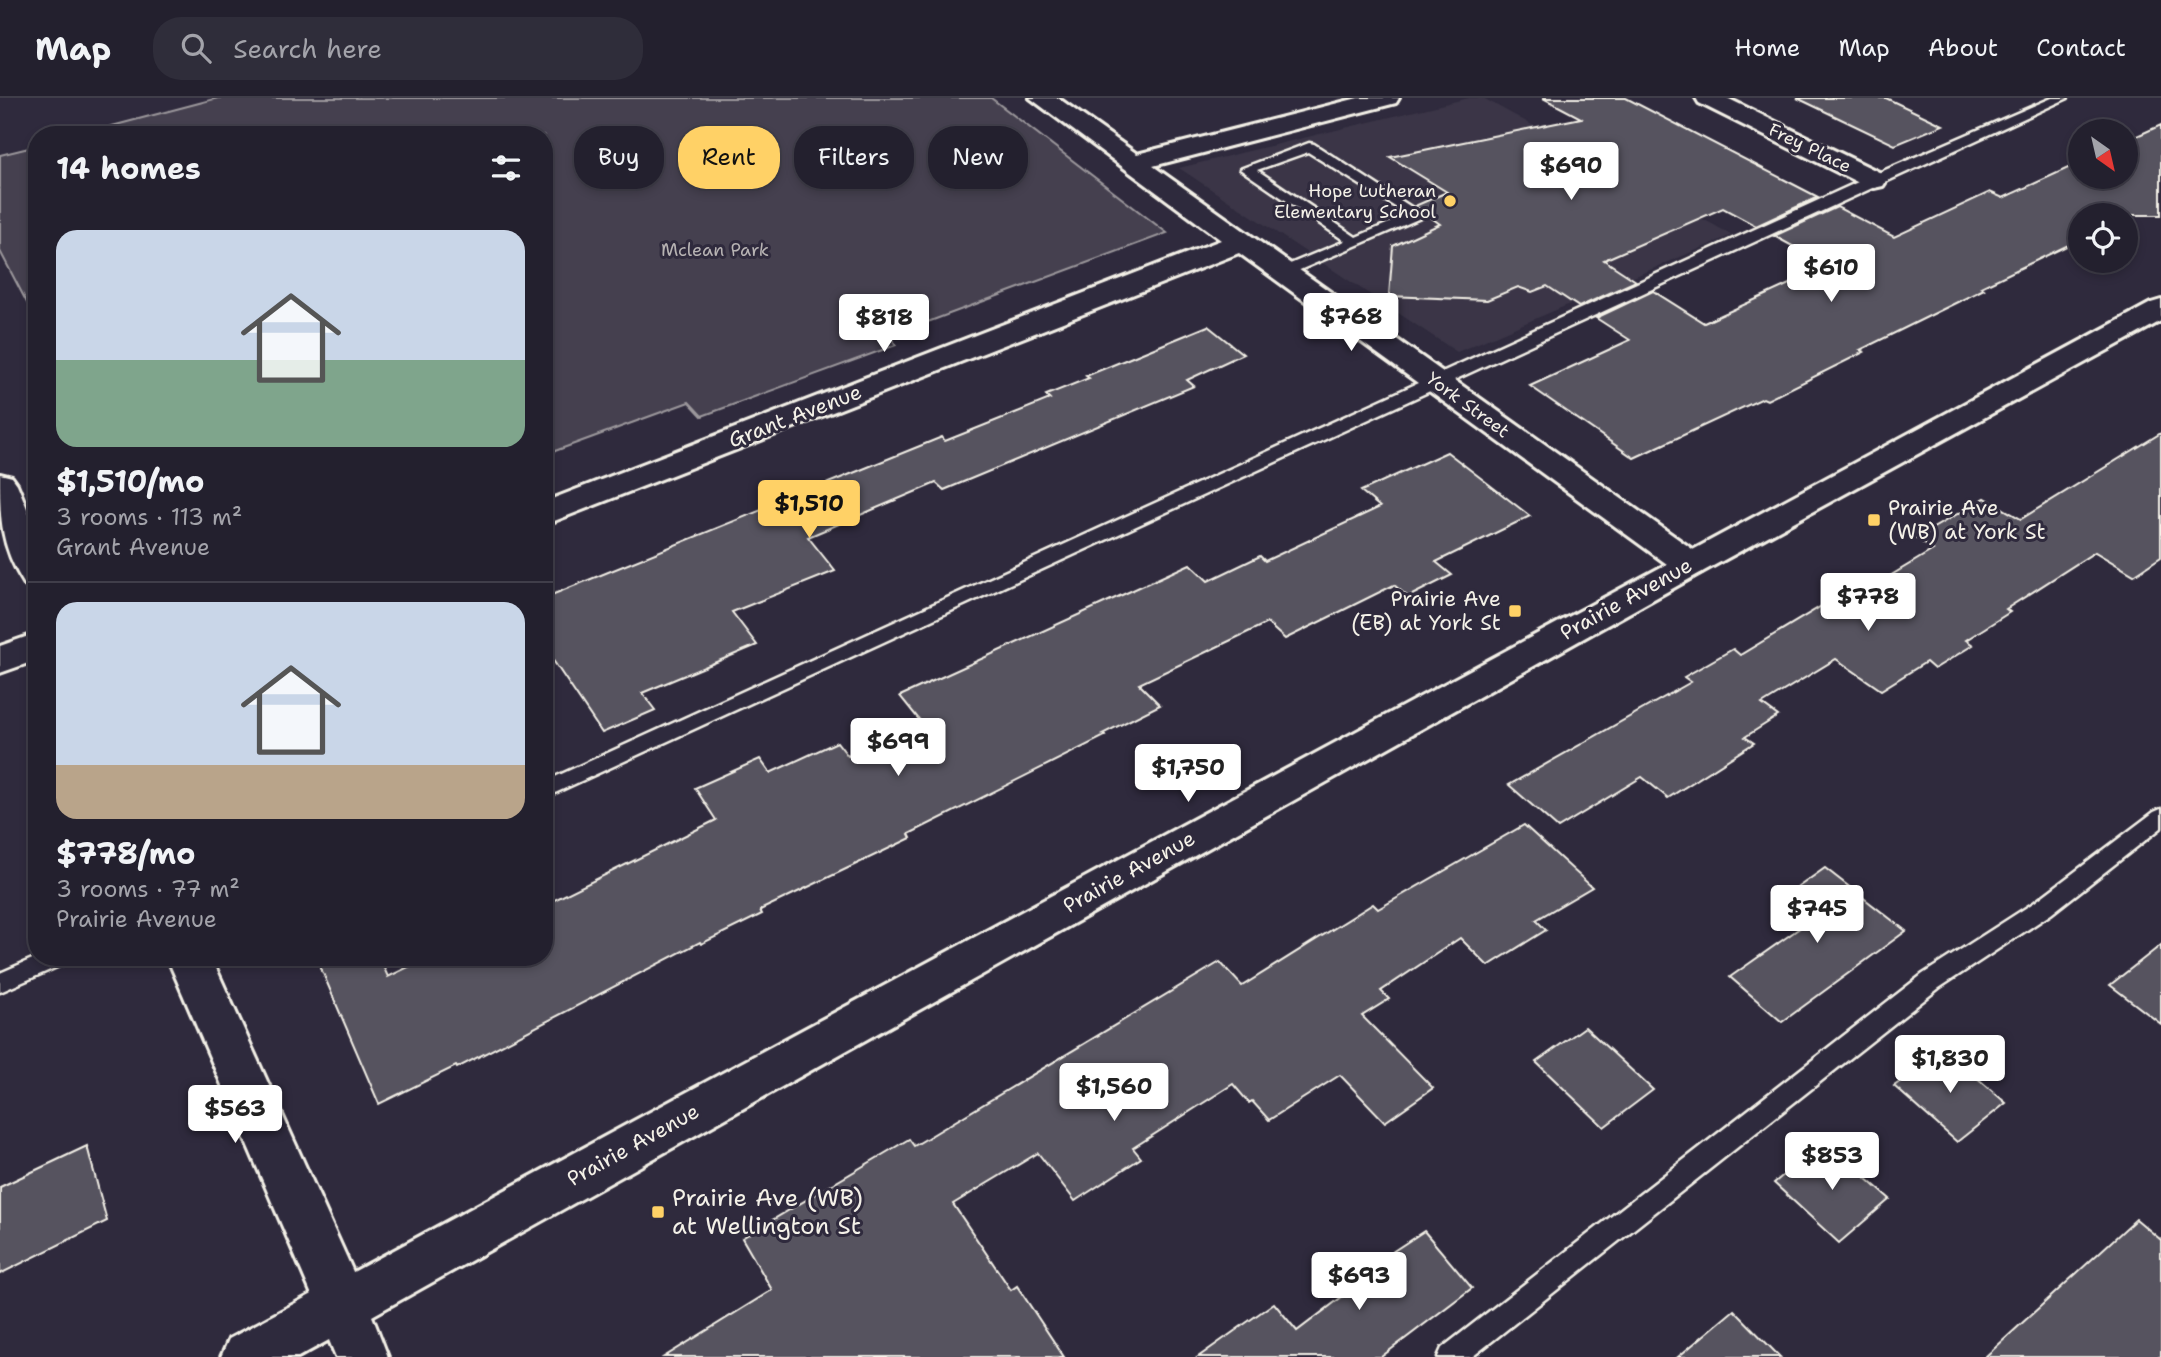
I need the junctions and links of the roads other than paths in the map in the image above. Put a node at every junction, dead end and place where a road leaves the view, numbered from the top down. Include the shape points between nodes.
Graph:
1 (1387, 98) edge
2 (1708, 98) edge
3 (2062, 98) edge
4 (1049, 99) edge
5 (1133, 163) junction
6 (1874, 180) junction
7 (1355, 242) junction
8 (1242, 243) junction
9 (1283, 272) junction
10 (2161, 309) edge
11 (1436, 383) junction
12 (0, 484) edge
13 (553, 511) edge
14 (28, 554) edge
15 (1690, 564) junction
16 (28, 649) edge
17 (0, 660) edge
18 (553, 787) edge
19 (2161, 817) edge
20 (38, 966) edge
21 (194, 966) edge
22 (0, 983) edge
23 (342, 1305) junction
24 (247, 1357) edge
25 (362, 1357) edge
26 (1451, 1357) edge

1 - 5 street
2 - 6 street, Frey Place
3 - 6 lane
4 - 5 street, York Street
5 - 8 street, York Street
6 - 11 lane
7 - 7 lane via 1418,216 1309,147 1247,169
7 - 9 lane
8 - 9 street, York Street
8 - 13 street, Grant Avenue
9 - 11 street, York Street
10 - 15 street, Prairie Avenue
11 - 15 street, York Street
11 - 18 lane
12 - 14 street
15 - 23 street, Prairie Avenue
16 - 17 street
19 - 26 lane via 2043,908 1931,981
20 - 22 lane
21 - 23 street
23 - 24 street, Prairie Avenue
23 - 25 street

